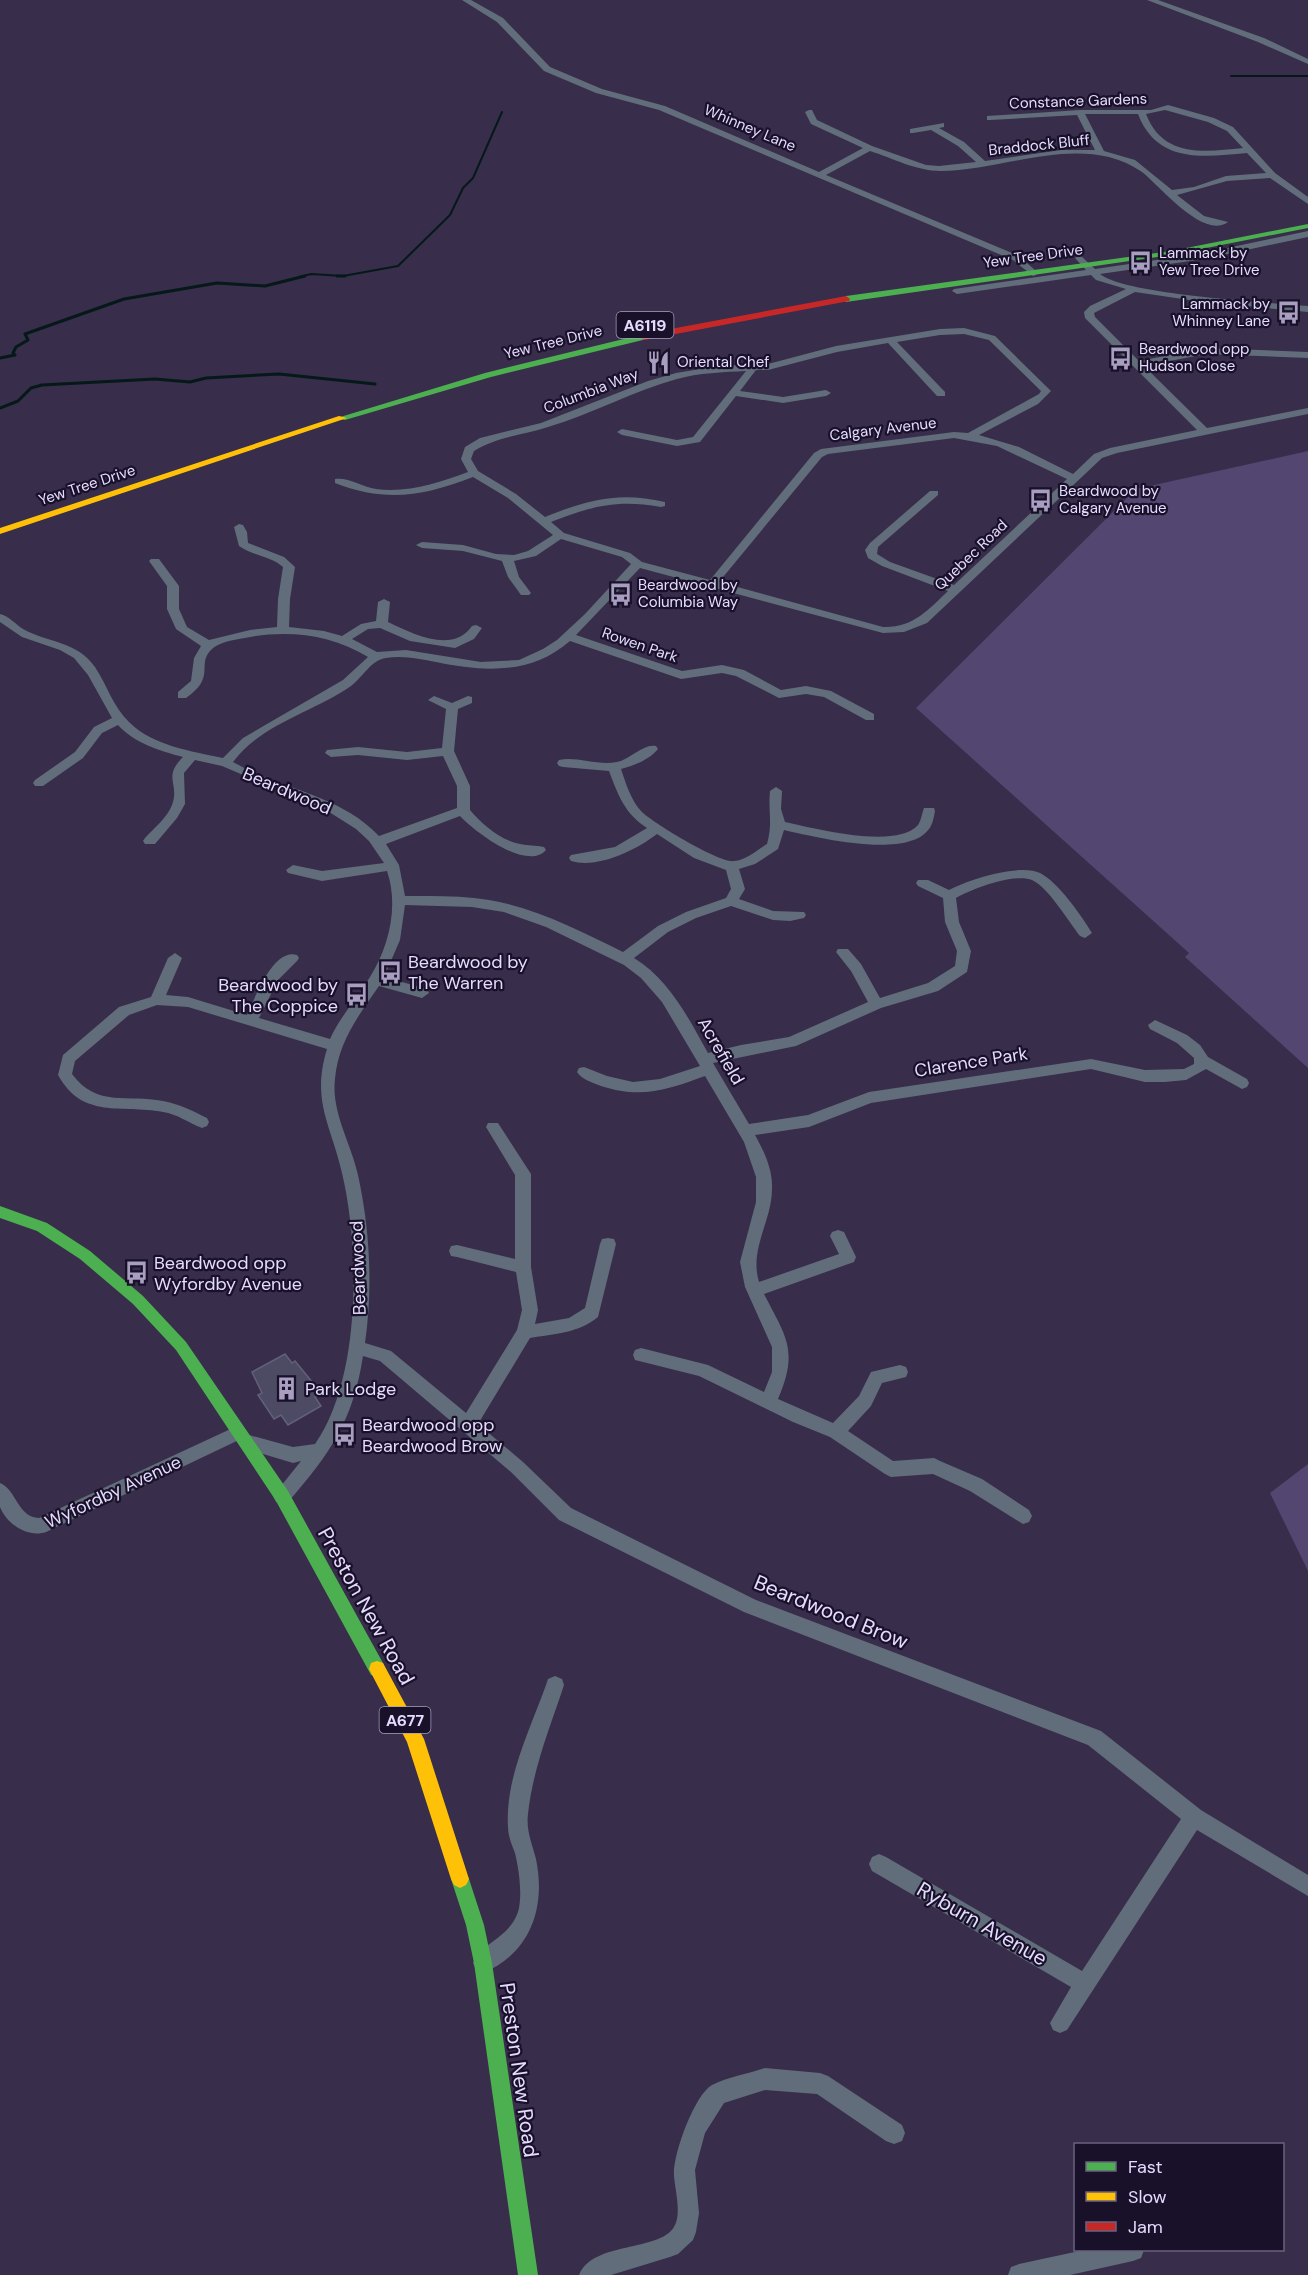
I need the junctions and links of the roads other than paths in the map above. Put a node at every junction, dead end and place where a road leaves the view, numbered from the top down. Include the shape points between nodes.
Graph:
1 (466, 0) edge
2 (1151, 0) edge
3 (1308, 62) edge
4 (1080, 111) junction
5 (809, 112) dead end
6 (1141, 112) junction
7 (990, 118) dead end
8 (913, 131) dead end
9 (869, 148) junction
10 (1251, 150) junction
11 (1100, 152) junction
12 (983, 164) junction
13 (821, 174) junction
14 (1272, 175) junction
15 (1170, 193) junction
16 (1308, 201) edge
17 (1308, 217) edge
18 (1224, 222) dead end
19 (1308, 226) edge
20 (1308, 234) edge
21 (1086, 266) junction
22 (1029, 270) junction
23 (1134, 289) junction
24 (957, 291) dead end
25 (1308, 309) edge
26 (890, 340) junction
27 (1308, 355) edge
28 (1136, 365) junction
29 (753, 368) junction
30 (481, 372) junction
31 (735, 393) junction
32 (826, 393) dead end
33 (941, 394) dead end
34 (1308, 411) edge
35 (1204, 431) junction
36 (622, 432) dead end
37 (972, 435) junction
38 (474, 473) junction
39 (1073, 478) junction
40 (339, 481) dead end
41 (934, 493) dead end
42 (661, 504) dead end
43 (0, 516) edge
44 (542, 522) junction
45 (238, 527) dead end
46 (0, 531) edge
47 (560, 535) junction
48 (423, 545) dead end
49 (507, 558) junction
50 (155, 561) dead end
51 (638, 564) junction
52 (713, 583) junction
53 (956, 590) junction
54 (525, 593) dead end
55 (384, 602) dead end
56 (0, 617) edge
57 (382, 624) junction
58 (476, 628) dead end
59 (283, 630) junction
60 (567, 636) junction
61 (344, 641) junction
62 (208, 645) junction
63 (375, 656) junction
64 (182, 695) dead end
65 (434, 700) dead end
66 (468, 700) dead end
67 (452, 707) junction
68 (870, 717) dead end
69 (120, 719) junction
70 (652, 749) dead end
71 (448, 751) junction
72 (331, 753) dead end
73 (192, 756) junction
74 (226, 762) junction
75 (563, 763) dead end
76 (614, 768) junction
77 (39, 783) dead end
78 (776, 791) dead end
79 (929, 811) dead end
80 (463, 812) junction
81 (779, 825) junction
82 (657, 827) junction
83 (150, 841) dead end
84 (378, 842) junction
85 (539, 850) dead end
86 (576, 858) dead end
87 (392, 866) junction
88 (732, 867) junction
89 (293, 870) dead end
90 (923, 883) dead end
91 (949, 896) junction
92 (399, 900) junction
93 (731, 901) junction
94 (799, 915) dead end
95 (1085, 933) dead end
96 (843, 952) dead end
97 (175, 958) dead end
98 (292, 958) dead end
99 (623, 959) junction
100 (377, 980) junction
101 (422, 993) dead end
102 (157, 1000) junction
103 (876, 1004) junction
104 (252, 1019) junction
105 (1155, 1024) dead end
106 (334, 1046) junction
107 (1203, 1061) junction
108 (707, 1065) junction
109 (584, 1072) dead end
110 (1242, 1083) dead end
111 (202, 1122) dead end
112 (493, 1127) dead end
113 (743, 1131) junction
114 (0, 1212) edge
115 (838, 1236) dead end
116 (608, 1244) dead end
117 (457, 1251) dead end
118 (523, 1267) junction
119 (755, 1290) junction
120 (525, 1332) junction
121 (358, 1348) junction
122 (641, 1355) dead end
123 (900, 1372) dead end
124 (768, 1402) junction
125 (467, 1426) junction
126 (836, 1432) junction
127 (240, 1438) junction
128 (319, 1451) junction
129 (0, 1491) edge
130 (282, 1496) junction
131 (1023, 1516) dead end
132 (555, 1685) dead end
133 (1194, 1816) junction
134 (879, 1864) dead end
135 (1308, 1886) edge
136 (483, 1963) junction
137 (1085, 1983) junction
138 (1060, 2023) dead end
139 (894, 2133) dead end
140 (1128, 2251) edge
141 (528, 2275) edge
142 (590, 2275) edge
143 (1019, 2275) edge

1 - 13 street, Whinney Lane via 498,18 548,69 599,91 662,108
2 - 3 street via 1261,40
4 - 6 street, Constance Gardens
4 - 7 street, Constance Gardens
4 - 11 street
5 - 9 street, Braddock Bluff via 814,122
6 - 10 street, Constance Gardens via 1165,107 1224,125
6 - 10 street via 1149,130 1175,149 1202,154
8 - 12 street via 937,126
9 - 12 street, Braddock Bluff via 939,169
9 - 13 street
10 - 14 street
11 - 12 street, Braddock Bluff
11 - 15 street, Braddock Bluff via 1144,168
13 - 22 street, Whinney Lane via 1016,258
14 - 15 street via 1226,179
14 - 16 street
15 - 18 street, Braddock Bluff via 1202,223
17 - 21 highway, Yew Tree Drive / A6119
19 - 21 highway, Yew Tree Drive / A6119
20 - 21 street via 1226,252
21 - 22 highway, Yew Tree Drive / A6119
21 - 23 street via 1108,283
21 - 24 street
22 - 30 highway, Yew Tree Drive / A6119 via 690,322 610,345
23 - 25 street
23 - 28 street via 1099,304 1088,315
26 - 29 street, Columbia Way
26 - 33 street
26 - 37 street, Columbia Way via 950,331 982,334 996,341 1045,388 1043,397
27 - 28 street via 1206,351
28 - 35 street
29 - 31 street
29 - 38 street, Columbia Way via 701,371 665,379 544,425 484,440 466,454
30 - 43 highway, Yew Tree Drive / A6119 via 214,446
30 - 46 highway, Yew Tree Drive / A6119
31 - 32 street via 783,400
31 - 36 street via 696,440 678,443
34 - 35 street, Quebec Road
35 - 39 street, Quebec Road via 1105,453
37 - 39 street, Calgary Avenue via 1005,444
37 - 52 street, Calgary Avenue via 825,451
38 - 40 street via 430,489 401,494 358,489
38 - 44 street via 512,496
39 - 53 street, Quebec Road
41 - 53 street via 874,545 872,556
42 - 44 street via 607,498
44 - 47 street
45 - 59 street via 243,544 253,552 277,557 289,567
47 - 49 street via 532,554
47 - 51 street via 626,555
48 - 49 street via 463,548
49 - 54 street via 511,574
50 - 62 street via 173,586 173,609 182,629
51 - 52 street, Quebec Road
51 - 60 street
52 - 53 street, Quebec Road via 894,631 915,627
55 - 57 street
56 - 69 street via 19,631 78,655
57 - 58 street via 414,639 455,644 470,637
57 - 61 street via 353,632
59 - 61 street
59 - 62 street via 241,635
60 - 63 street via 537,658 504,666 485,667 400,654
60 - 68 street, Rowen Park via 681,675 722,669 740,673 779,694 806,690 827,694
61 - 63 street
62 - 64 street via 201,654 200,680
63 - 74 street, Beardwood via 351,681 276,722 231,754
65 - 67 street
66 - 67 street
67 - 71 street
69 - 73 street via 143,737
69 - 77 street via 98,730 79,755
70 - 76 street
71 - 72 street via 408,756 358,751
71 - 80 street via 467,795
73 - 74 street
73 - 83 street via 179,767 176,778 180,798 176,810
74 - 84 street, Beardwood via 307,795 349,818
75 - 76 street
76 - 82 street via 627,801 638,816
78 - 81 street
79 - 81 street via 930,820 924,827 908,837 891,840 854,840
80 - 84 street
80 - 85 street via 506,845
81 - 88 street via 773,846
82 - 86 street via 620,852
82 - 88 street via 699,855
84 - 87 street, Beardwood
87 - 89 street via 322,876
87 - 92 street, Beardwood via 399,884
88 - 93 street via 738,889
90 - 91 street
91 - 95 street via 969,885 1015,875 1035,876 1052,890
91 - 103 street via 952,922 964,951 962,968 933,987
92 - 99 street, Acrefield via 474,902 503,908 558,927
92 - 100 street, Beardwood via 393,939
93 - 94 street via 765,915
93 - 99 street via 663,929
96 - 103 street
97 - 102 street
98 - 104 street via 275,973
99 - 108 street, Acrefield via 645,973 662,992
100 - 101 street
100 - 106 street, Beardwood
102 - 104 street via 188,1002
102 - 111 street via 124,1011 68,1059 65,1075 70,1085 87,1099 165,1107
103 - 108 street via 791,1042 741,1050
104 - 106 street
105 - 107 street via 1177,1036
106 - 121 street, Beardwood via 326,1078 356,1204
107 - 110 street
107 - 113 street, Clarence Park via 1199,1068 1186,1074 1145,1076 1091,1064 904,1092 869,1098 809,1121
108 - 109 street via 663,1086 644,1088 623,1088
108 - 113 street, Acrefield
112 - 118 street via 523,1174
113 - 119 street, Acrefield via 764,1178 764,1198 748,1246 749,1274
114 - 127 highway, Preston New Road / A677 via 42,1227 84,1255 138,1300 181,1346
115 - 119 street via 848,1257
116 - 120 street via 592,1312 586,1319
117 - 118 street
118 - 120 street via 530,1310
119 - 124 street, Acrefield via 781,1354 781,1371
120 - 125 street
121 - 125 street, Beardwood Brow via 385,1356
121 - 128 street, Beardwood via 335,1425
122 - 124 street via 702,1370
123 - 126 street via 878,1377 865,1401
124 - 126 street
125 - 133 street, Beardwood Brow via 566,1514 750,1606 1094,1738
126 - 131 street via 891,1469 934,1466 976,1485
127 - 128 street via 293,1455
127 - 129 street, Wyfordby Avenue via 40,1526 23,1524
127 - 130 highway, Preston New Road / A677
128 - 130 street, Beardwood
130 - 136 highway, Preston New Road / A677 via 415,1739
132 - 136 street via 520,1797 517,1829 526,1859 528,1914 522,1930 505,1950
133 - 135 street, Beardwood Brow
133 - 137 street
134 - 137 street, Ryburn Avenue
136 - 141 highway, Preston New Road / A677
137 - 138 street
139 - 142 street via 820,2084 765,2079 717,2094 695,2128 684,2170 688,2213 685,2232 670,2246 610,2263
140 - 143 street

